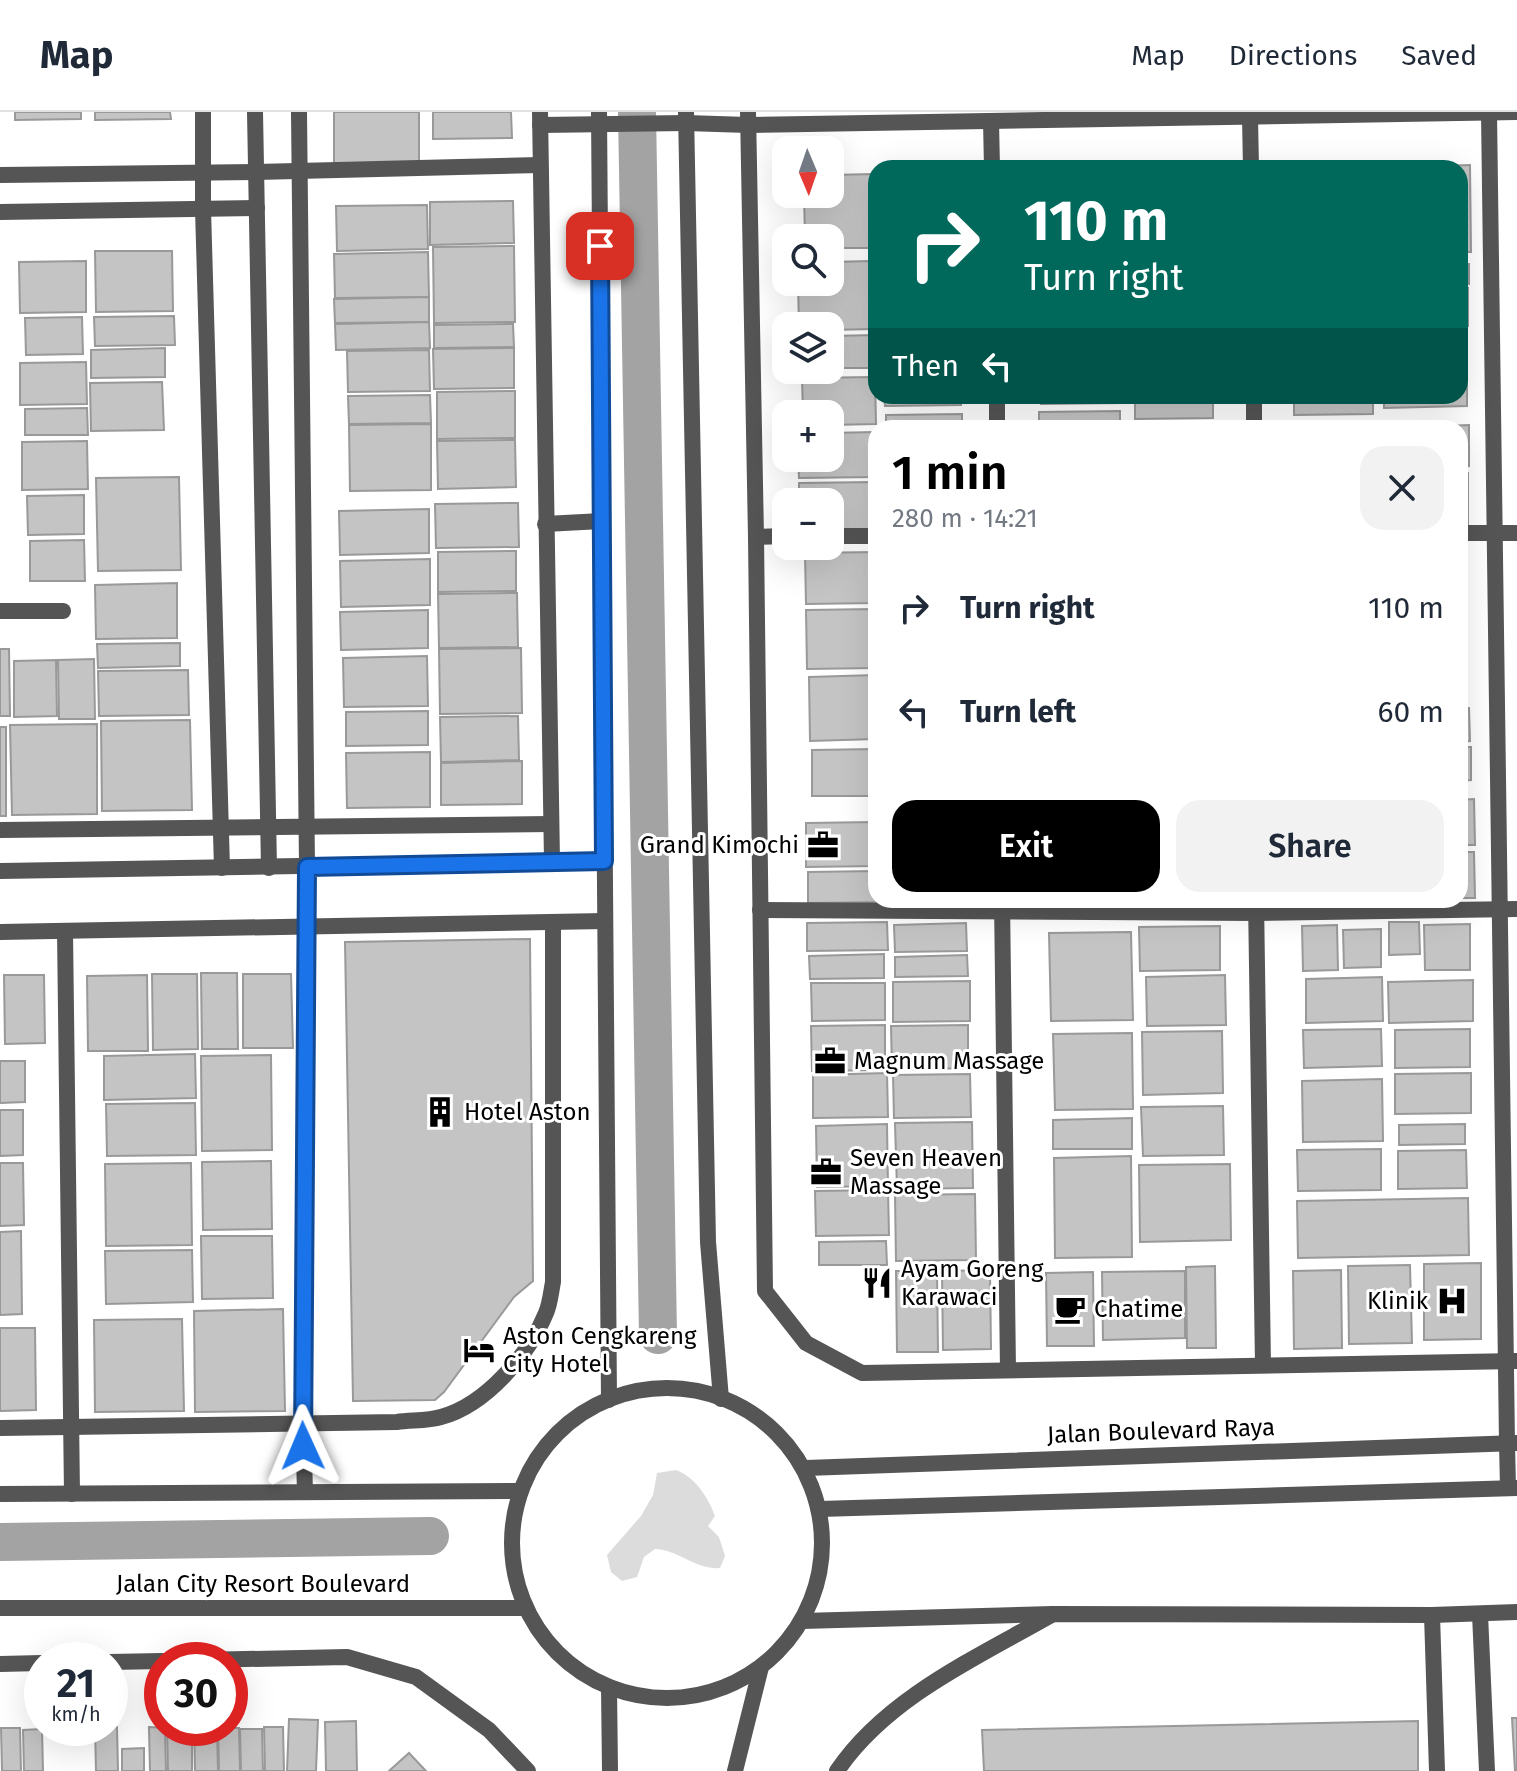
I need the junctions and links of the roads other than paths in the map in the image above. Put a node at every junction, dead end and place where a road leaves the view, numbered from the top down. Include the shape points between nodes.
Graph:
1 (203, 112) edge
2 (255, 112) edge
3 (299, 112) edge
4 (1517, 112) edge
5 (1489, 113) edge
6 (686, 117) edge
7 (1250, 117) junction
8 (540, 118) edge
9 (599, 118) edge
10 (748, 118) edge
11 (991, 121) junction
12 (992, 160) edge
13 (1251, 160) edge
14 (540, 165) junction
15 (299, 171) junction
16 (256, 172) junction
17 (203, 173) junction
18 (0, 175) edge
19 (257, 208) junction
20 (203, 209) junction
21 (0, 212) edge
22 (602, 521) junction
23 (545, 524) junction
24 (1468, 533) edge
25 (1495, 533) junction
26 (1517, 533) edge
27 (772, 536) edge
28 (844, 536) edge
29 (868, 536) edge
30 (756, 537) junction
31 (0, 611) edge
32 (63, 611) dead end
33 (551, 824) junction
34 (307, 826) junction
35 (221, 827) junction
36 (268, 827) junction
37 (0, 830) edge
38 (552, 861) junction
39 (604, 861) junction
40 (307, 867) junction
41 (222, 868) junction
42 (269, 868) junction
43 (0, 871) edge
44 (881, 908) edge
45 (1002, 908) edge
46 (1256, 908) edge
47 (1378, 908) edge
48 (1499, 909) junction
49 (1517, 909) edge
50 (760, 910) junction
51 (605, 921) junction
52 (553, 922) junction
53 (306, 927) junction
54 (65, 931) junction
55 (0, 932) edge
56 (1511, 1361) edge
57 (1263, 1365) junction
58 (1008, 1370) junction
59 (721, 1399) junction
60 (609, 1400) junction
61 (303, 1423) junction
62 (71, 1427) junction
63 (0, 1428) edge
64 (1512, 1443) edge
65 (806, 1468) junction
66 (1512, 1488) edge
67 (519, 1491) junction
68 (305, 1492) junction
69 (0, 1494) edge
70 (72, 1494) junction
71 (820, 1509) junction
72 (0, 1608) edge
73 (525, 1608) junction
74 (1517, 1612) edge
75 (1053, 1614) junction
76 (1480, 1614) junction
77 (1432, 1615) junction
78 (802, 1621) junction
79 (248, 1659) edge
80 (24, 1663) edge
81 (0, 1664) edge
82 (761, 1667) junction
83 (609, 1687) junction
84 (528, 1771) edge
85 (610, 1771) edge
86 (735, 1771) edge
87 (837, 1771) edge
88 (1437, 1771) edge
89 (1487, 1771) edge

1 - 17 street
2 - 16 street
3 - 15 street
4 - 5 street
5 - 7 street
5 - 25 street
6 - 9 street via 660,123
6 - 10 street
6 - 59 street via 708,1242
7 - 11 street
7 - 13 street
8 - 9 street
8 - 14 street
9 - 22 street
10 - 11 street
10 - 30 street
11 - 12 street
14 - 15 street
14 - 23 street
15 - 16 street
15 - 34 street
16 - 17 street
16 - 19 street
17 - 18 street
17 - 20 street
19 - 20 street
19 - 36 street
20 - 21 street
20 - 35 street
22 - 23 street
22 - 39 street
23 - 33 street
24 - 25 street
25 - 26 street
25 - 48 street
27 - 30 street
28 - 29 street
30 - 50 street
31 - 32 street
33 - 34 street
33 - 38 street
34 - 36 street
34 - 40 street
35 - 36 street
35 - 37 street
35 - 41 street
36 - 42 street
38 - 39 street
38 - 40 street
39 - 51 street
40 - 42 street
40 - 53 street
41 - 42 street
41 - 43 street
44 - 50 street
45 - 58 street
46 - 57 street
47 - 48 street
48 - 49 street
48 - 56 street
50 - 58 street via 765,1291 806,1343 862,1373
51 - 52 street
51 - 60 street
52 - 53 street
52 - 61 street via 553,1282 548,1310 513,1367 477,1399 442,1417
53 - 54 street
53 - 61 street
54 - 55 street
54 - 62 street
56 - 57 street
56 - 64 street
57 - 58 street
59 - 60 street via 684,1390 646,1390
59 - 65 street via 772,1426
60 - 67 street via 579,1415 553,1437
61 - 62 street
61 - 68 street
62 - 63 street
62 - 70 street
64 - 65 street, Jalan Boulevard Raya
64 - 66 street
65 - 71 street
66 - 71 street
67 - 68 street
67 - 73 street via 511,1533 513,1571
68 - 70 street
69 - 70 street
71 - 78 street via 821,1571
72 - 73 street, Jalan City Resort Boulevard
73 - 83 street via 546,1642 575,1668
74 - 76 street
75 - 77 street
75 - 78 street
75 - 87 street via 896,1710 853,1747
76 - 77 street
76 - 89 street
77 - 88 street
78 - 82 street
79 - 84 street via 347,1657 416,1677 489,1730
80 - 81 street
82 - 83 street via 726,1686 687,1697 648,1697
82 - 86 street
83 - 85 street

